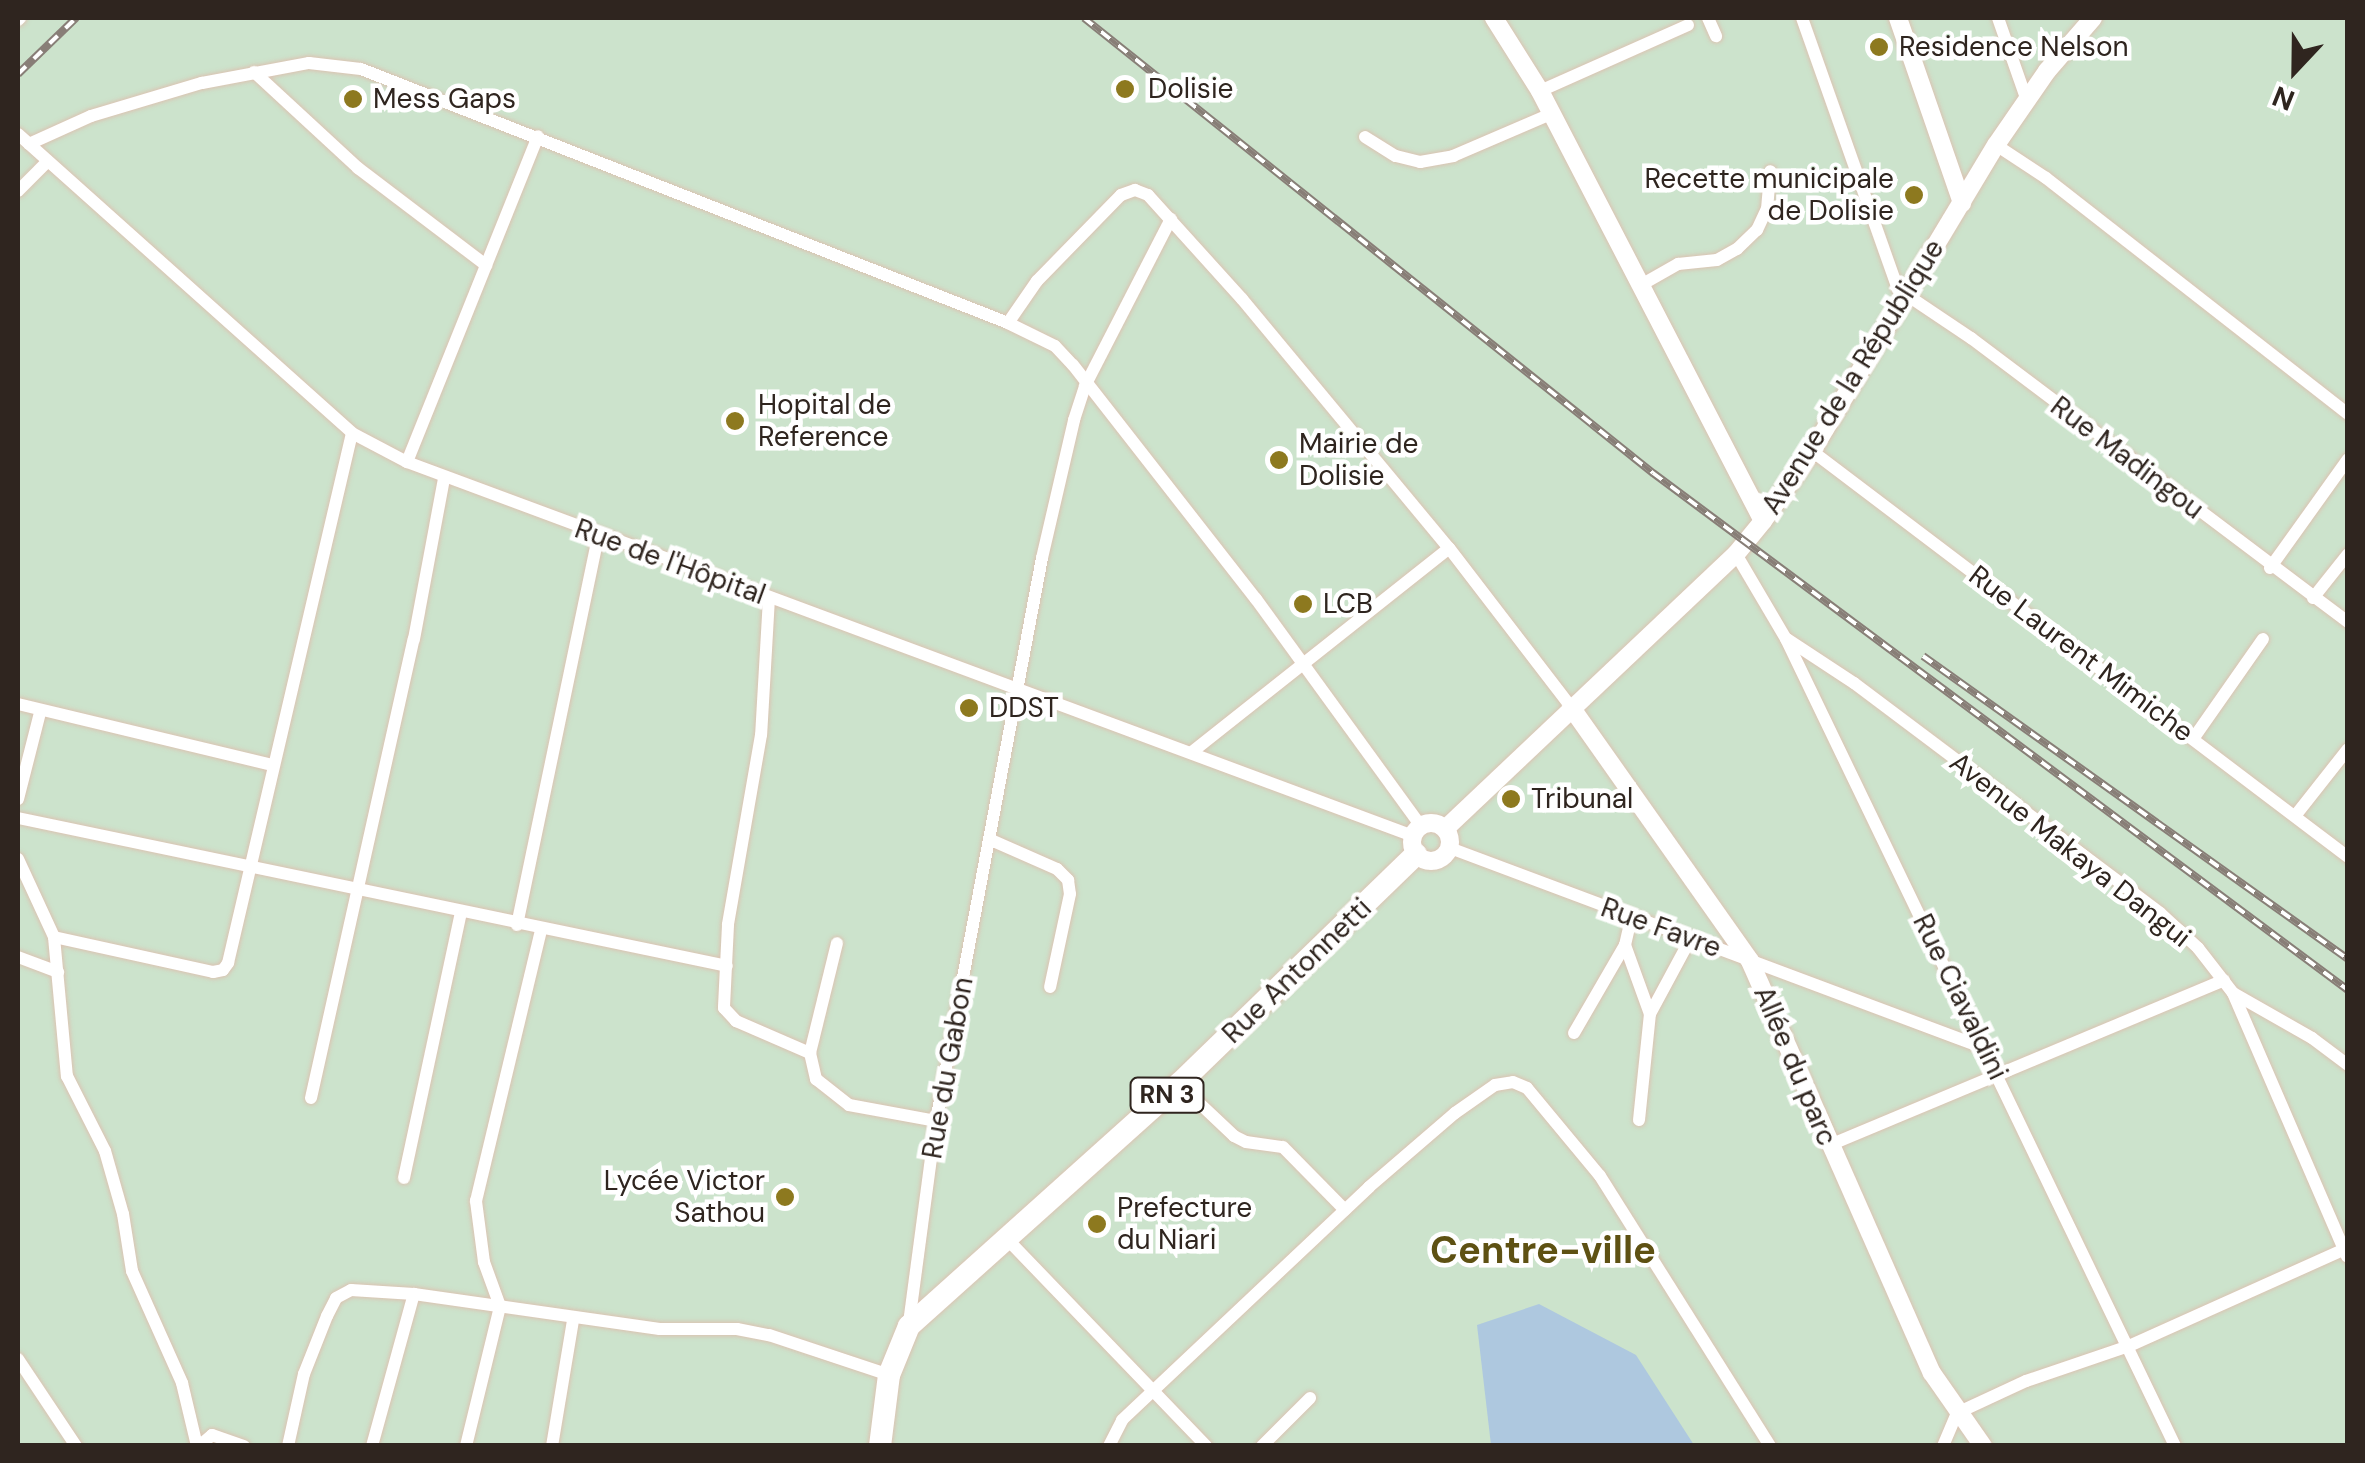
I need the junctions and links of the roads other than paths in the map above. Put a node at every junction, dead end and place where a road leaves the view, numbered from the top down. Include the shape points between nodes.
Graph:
1 (1494, 18) edge
2 (1708, 18) edge
3 (1802, 18) edge
4 (1898, 18) edge
5 (1998, 18) edge
6 (2093, 18) edge
7 (1688, 26) dead end
8 (1716, 36) dead end
9 (254, 72) junction
10 (1540, 91) junction
11 (2027, 101) junction
12 (1551, 114) junction
13 (18, 134) edge
14 (538, 136) junction
15 (1364, 137) dead end
16 (29, 144) junction
17 (1996, 145) junction
18 (48, 160) junction
19 (1770, 171) dead end
20 (18, 191) edge
21 (1962, 204) junction
22 (1171, 218) junction
23 (486, 265) junction
24 (1641, 285) junction
25 (1905, 295) junction
26 (1008, 323) junction
27 (1085, 386) junction
28 (2348, 414) edge
29 (352, 434) junction
30 (1812, 452) junction
31 (2348, 459) edge
32 (407, 462) junction
33 (444, 478) junction
34 (1764, 521) junction
35 (598, 536) junction
36 (1449, 548) junction
37 (1736, 554) junction
38 (2348, 554) edge
39 (2270, 568) junction
40 (769, 598) junction
41 (2314, 598) junction
42 (2348, 622) edge
43 (1786, 638) junction
44 (2264, 639) dead end
45 (1304, 665) junction
46 (1020, 690) junction
47 (18, 704) edge
48 (1571, 707) junction
49 (40, 713) junction
50 (2193, 739) junction
51 (2348, 749) edge
52 (1192, 752) junction
53 (273, 765) junction
54 (18, 799) edge
55 (2295, 816) junction
56 (18, 818) edge
57 (1445, 829) junction
58 (1417, 839) junction
59 (991, 840) junction
60 (1450, 848) junction
61 (2348, 857) edge
62 (18, 859) edge
63 (253, 865) junction
64 (360, 892) junction
65 (461, 913) junction
66 (1631, 919) junction
67 (517, 925) junction
68 (541, 930) junction
69 (54, 937) junction
70 (1691, 938) junction
71 (837, 944) dead end
72 (1625, 945) junction
73 (18, 957) edge
74 (1750, 960) junction
75 (727, 966) junction
76 (58, 972) junction
77 (2224, 980) junction
78 (1050, 986) dead end
79 (2232, 992) junction
80 (1650, 1014) junction
81 (1574, 1033) dead end
82 (1984, 1048) junction
83 (810, 1053) junction
84 (2348, 1065) edge
85 (1998, 1075) junction
86 (1179, 1084) junction
87 (311, 1098) dead end
88 (1640, 1120) dead end
89 (936, 1121) junction
90 (1830, 1146) junction
91 (404, 1178) dead end
92 (1344, 1210) junction
93 (1008, 1240) junction
94 (2346, 1253) edge
95 (414, 1294) junction
96 (500, 1306) junction
97 (572, 1320) junction
98 (909, 1326) junction
99 (2129, 1346) junction
100 (18, 1358) edge
101 (889, 1375) junction
102 (1154, 1393) junction
103 (1310, 1398) dead end
104 (1956, 1413) junction
105 (76, 1446) edge
106 (198, 1446) edge
107 (244, 1446) edge
108 (288, 1446) edge
109 (372, 1446) edge
110 (466, 1446) edge
111 (552, 1446) edge
112 (880, 1446) edge
113 (1110, 1446) edge
114 (1206, 1446) edge
115 (1262, 1446) edge
116 (1770, 1446) edge
117 (1943, 1446) edge
118 (1983, 1446) edge
119 (2176, 1446) edge

1 - 10 street
2 - 8 street
3 - 25 street via 1892,281
4 - 21 street
5 - 11 street
6 - 11 street, Avenue de la République
7 - 10 street
9 - 14 street via 309,63 361,69
9 - 16 street via 142,98
9 - 23 street via 358,168
10 - 12 street
11 - 17 street, Avenue de la République
12 - 15 street via 1452,156 1420,162
12 - 24 street
13 - 16 street, Rue de l'Hôpital
14 - 23 street
14 - 26 street
16 - 18 street, Rue de l'Hôpital
17 - 21 street, Avenue de la République
17 - 28 street
18 - 20 street
18 - 29 street, Rue de l'Hôpital
19 - 24 street via 1766,209 1737,249 1718,260 1678,264
21 - 25 street, Avenue de la République
22 - 26 street via 1148,195 1121,195 1036,281
22 - 27 street, Rue du Gabon
22 - 36 street
23 - 32 street
24 - 34 street
25 - 30 street, Avenue de la République
25 - 39 street, Rue Madingou via 1971,338
26 - 27 street via 1055,346
27 - 45 street
27 - 46 street, Rue du Gabon via 1042,558
29 - 32 street, Rue de l'Hôpital
29 - 53 street
30 - 34 street, Avenue de la République
30 - 50 street, Rue Laurent Mimiche
31 - 39 street
32 - 33 street, Rue de l'Hôpital
33 - 35 street, Rue de l'Hôpital
33 - 64 street
34 - 37 street, Avenue de la République
35 - 40 street, Rue de l'Hôpital
35 - 67 street
36 - 45 street
36 - 48 street
37 - 43 street, Rue Ciavaldini
37 - 48 street, Avenue de la République
38 - 41 street
39 - 41 street, Rue Madingou
40 - 46 street, Rue de l'Hôpital
40 - 75 street via 761,735
41 - 42 street, Rue Madingou
43 - 77 street, Avenue Makaya Dangui via 2160,912
43 - 82 street, Rue Ciavaldini
44 - 50 street
45 - 52 street
45 - 58 street
46 - 52 street, Rue de l'Hôpital
46 - 59 street, Rue du Gabon
47 - 49 street
48 - 57 street, Avenue de la République
48 - 74 street, Allée du parc
49 - 53 street
49 - 54 street
50 - 55 street, Rue Laurent Mimiche
51 - 55 street
52 - 58 street, Rue de l'Hôpital
53 - 63 street
55 - 61 street, Rue Laurent Mimiche
56 - 63 street
57 - 58 street via 1434,823
57 - 60 street
58 - 60 street via 1422,860 1439,860
58 - 86 highway, Rue Antonnetti / RN 3
59 - 78 street via 1058,869 1068,880
59 - 89 street, Rue du Gabon
60 - 66 street, Rue Favre
62 - 69 street
63 - 64 street
63 - 69 street via 223,970
64 - 65 street
64 - 87 street
65 - 67 street
65 - 91 street
66 - 70 street, Rue Favre
66 - 72 street
67 - 68 street
68 - 75 street
68 - 96 street via 476,1201 484,1262
69 - 76 street
70 - 74 street, Rue Favre
70 - 80 street
71 - 83 street
72 - 80 street
72 - 81 street
73 - 76 street
74 - 82 street, Rue Favre
74 - 90 street, Allée du parc
75 - 83 street via 728,1015
76 - 106 street via 67,1076 105,1151 132,1270 182,1383
77 - 79 street, Avenue Makaya Dangui
77 - 85 street
79 - 84 street, Avenue Makaya Dangui
79 - 94 street
80 - 88 street
82 - 85 street, Rue Ciavaldini
83 - 89 street via 816,1079 840,1100
85 - 90 street
85 - 99 street, Rue Ciavaldini
86 - 92 street via 1234,1136 1283,1146
86 - 93 highway, Rue Antonnetti / RN 3
89 - 98 street, Rue du Gabon
90 - 104 street, Allée du parc
92 - 102 street
92 - 116 street via 1495,1085 1527,1088 1600,1176
93 - 98 highway, Rue Antonnetti / RN 3
93 - 102 street
94 - 99 street
95 - 96 street
95 - 108 street via 351,1290 336,1298 304,1374
95 - 109 street
96 - 97 street
96 - 110 street
97 - 101 street via 753,1332
97 - 111 street
98 - 101 highway, Rue du Gabon / RN 3
99 - 104 street
99 - 119 street, Rue Ciavaldini
100 - 105 street
101 - 112 highway, Rue du Gabon / RN 3
102 - 113 street via 1122,1420
102 - 114 street
103 - 115 street
104 - 117 street
104 - 118 street, Allée du parc
106 - 107 street via 212,1435

